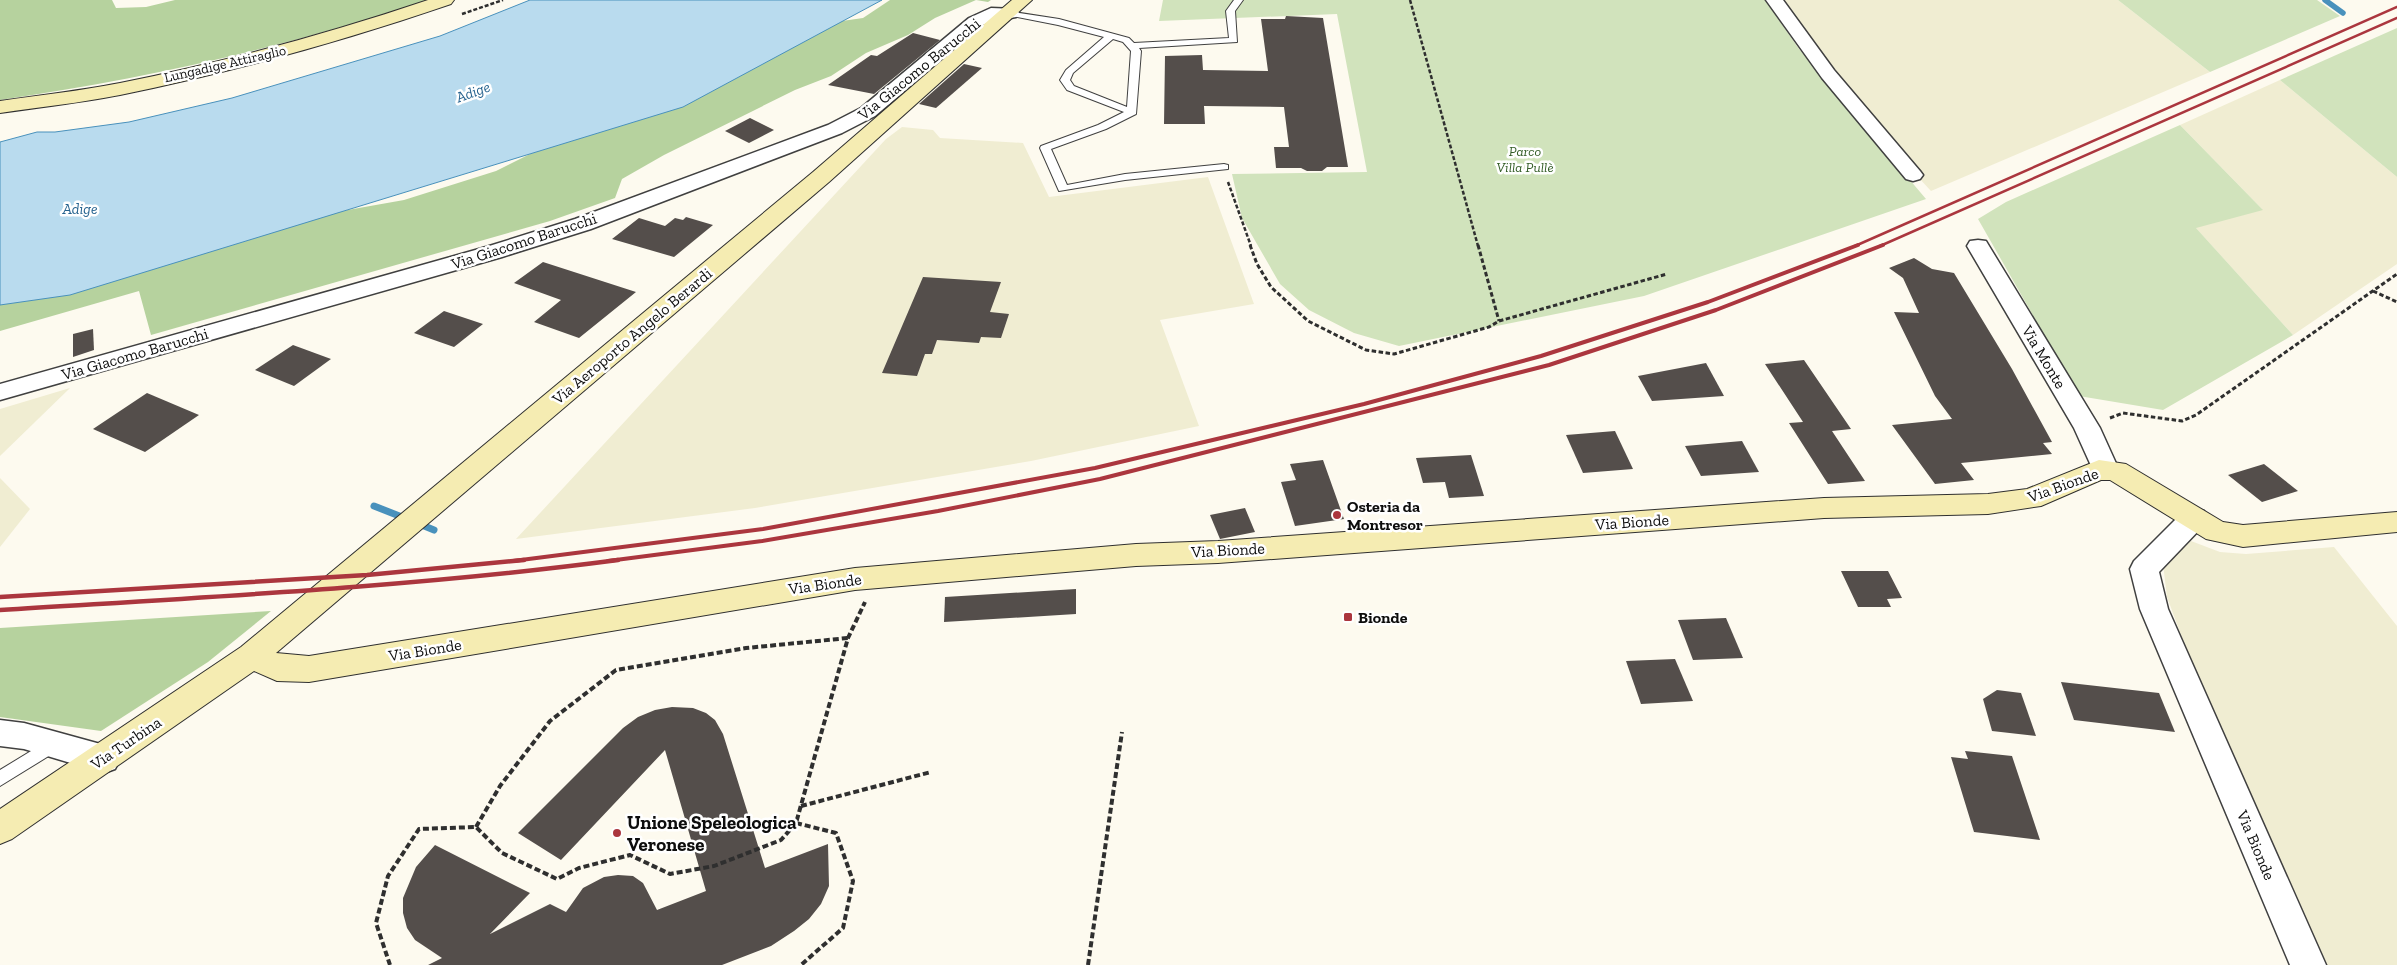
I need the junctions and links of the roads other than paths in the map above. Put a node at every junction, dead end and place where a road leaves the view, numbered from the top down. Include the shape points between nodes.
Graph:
1 (444, 0) edge
2 (1239, 0) edge
3 (1774, 0) edge
4 (1016, 6) edge
5 (1111, 36) junction
6 (1133, 46) junction
7 (0, 107) edge
8 (1132, 112) junction
9 (1224, 167) road end
10 (1913, 175) dead end
11 (1978, 246) dead end
12 (0, 392) edge
13 (2111, 471) junction
14 (2194, 518) junction
15 (2397, 522) edge
16 (252, 656) junction
17 (0, 733) edge
18 (54, 744) junction
19 (104, 759) junction
20 (0, 778) edge
21 (0, 828) edge
22 (2308, 965) edge

1 - 7 street, Lungadige Attiraglio via 362,29 273,54 118,89
2 - 6 lane via 1230,11 1234,40
3 - 10 street via 1828,74
4 - 5 lane
4 - 12 street, Via Giacomo Barucchi via 991,13 975,22 868,112 835,129 582,224 494,252
4 - 16 street, Via Aeroporto Angelo Berardi via 798,196
5 - 6 lane via 1126,40
5 - 8 lane via 1069,72 1065,80 1070,88
6 - 8 lane via 1136,51
8 - 9 lane via 1045,148 1063,189 1125,177
11 - 13 street, Via Monte
13 - 14 street, Via Bionde
13 - 16 street, Via Bionde via 2075,479 2031,499 1988,504 1824,508 1218,552 1136,555 878,577 309,669 277,668
14 - 15 street, Via Bionde via 2216,531 2243,536
14 - 22 street, Via Bionde via 2144,569 2154,609
16 - 19 street, Via Turbina
17 - 18 street
18 - 19 street
18 - 20 lane
19 - 21 street, Via Turbina

